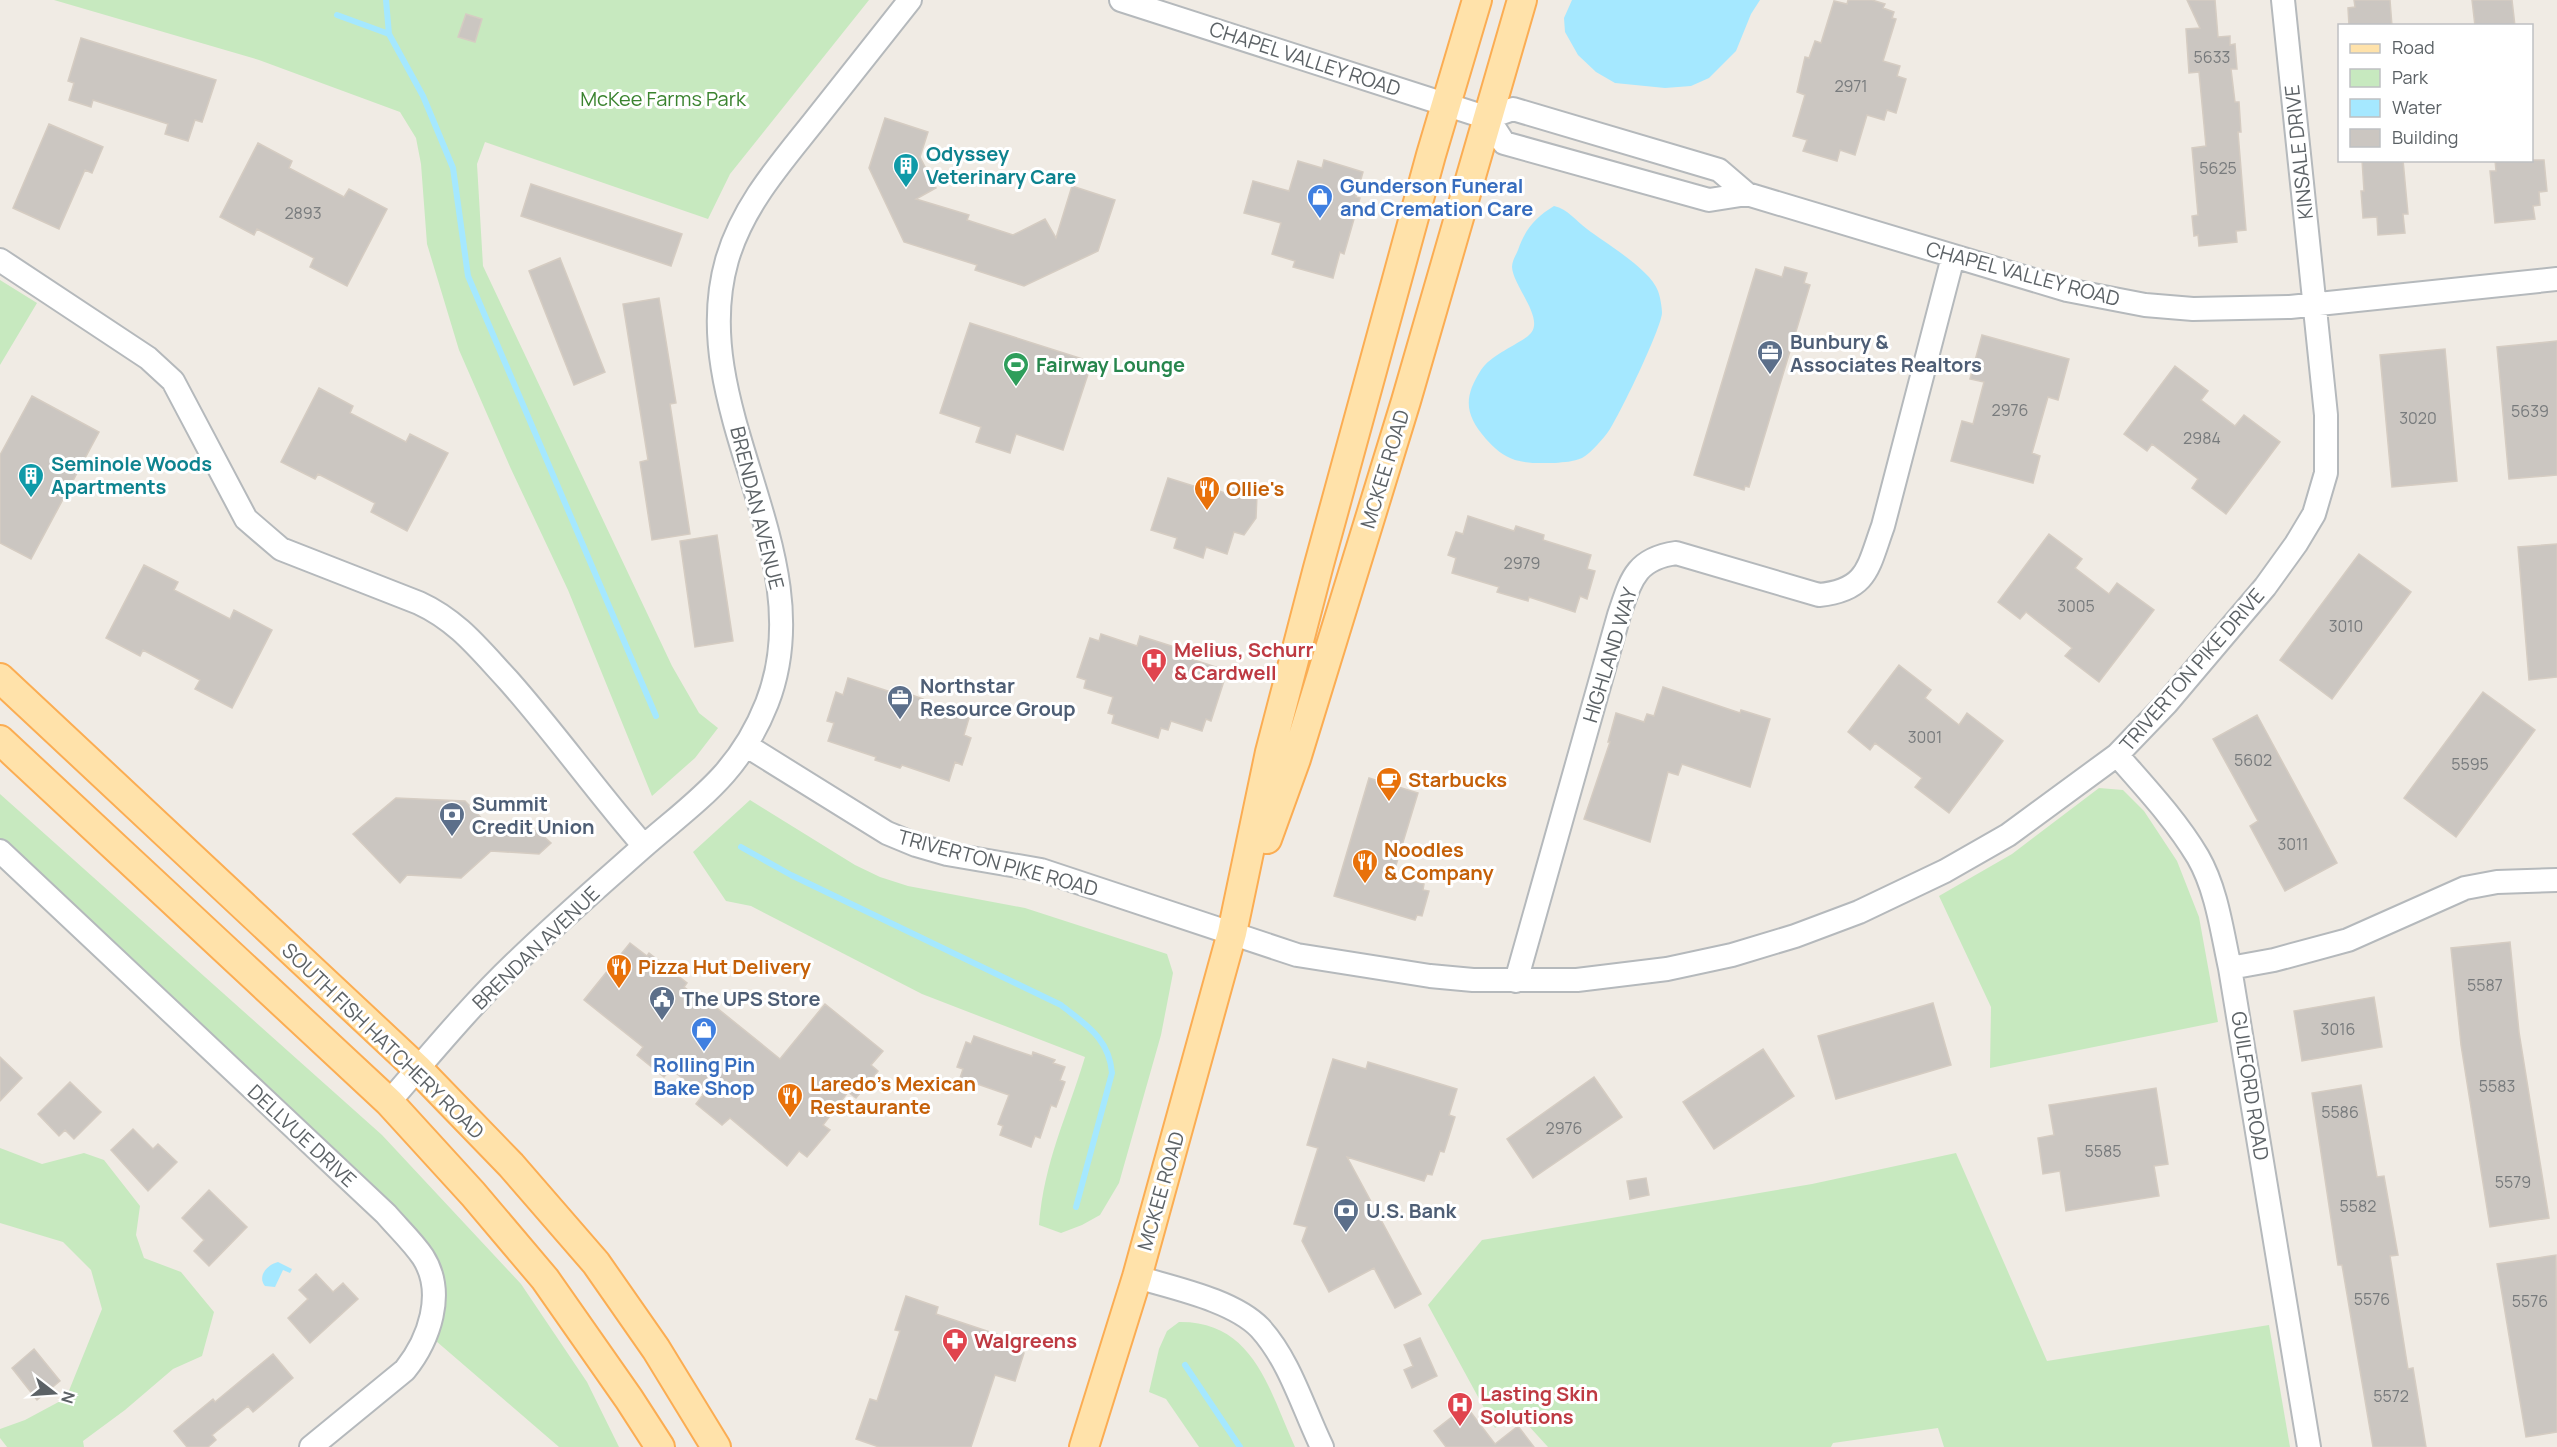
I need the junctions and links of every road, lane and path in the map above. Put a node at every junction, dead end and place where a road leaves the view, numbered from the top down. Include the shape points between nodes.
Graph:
1 (910, 0) edge
2 (1121, 0) edge
3 (1477, 0) edge
4 (1522, 0) edge
5 (2283, 0) edge
6 (1446, 104) junction
7 (1488, 118) junction
8 (1747, 194) junction
9 (1953, 257) junction
10 (0, 260) edge
11 (2557, 279) edge
12 (2316, 304) junction
13 (0, 678) edge
14 (0, 740) edge
15 (747, 746) junction
16 (2117, 755) junction
17 (644, 846) junction
18 (0, 851) edge
19 (2557, 879) edge
20 (1232, 933) junction
21 (2230, 968) junction
22 (1516, 981) junction
23 (418, 1069) junction
24 (389, 1102) junction
25 (1137, 1277) junction
26 (311, 1447) edge
27 (660, 1447) edge
28 (716, 1447) edge
29 (1084, 1447) edge
30 (1322, 1447) edge
31 (2309, 1447) edge

1 - 15 street, BRENDAN AVENUE via 763,186 741,223 727,261 720,298 720,352 731,407 777,574 781,617 778,659 768,701
2 - 6 street, CHAPEL VALLEY ROAD
3 - 6 main road, MCKEE ROAD
4 - 7 main road, MCKEE ROAD
5 - 12 street, KINSALE DRIVE
6 - 7 street, CHAPEL VALLEY ROAD
6 - 20 main road, MCKEE ROAD via 1276,729
7 - 8 street, CHAPEL VALLEY ROAD via 1513,109 1719,170
7 - 8 street, CHAPEL VALLEY ROAD via 1504,143 1709,200
7 - 20 main road, MCKEE ROAD via 1403,413 1296,759
8 - 9 street, CHAPEL VALLEY ROAD
9 - 12 street, CHAPEL VALLEY ROAD via 2067,290 2145,305 2193,309
9 - 22 street, HIGHLAND WAY via 1883,526 1857,585 1840,593 1819,595 1676,553 1648,560 1638,571 1619,615
10 - 17 street via 148,358 173,381 246,519 281,549 419,603 463,630 524,698
11 - 12 street, CHAPEL VALLEY ROAD
12 - 16 street, TRIVERTON PIKE DRIVE via 2326,415 2326,473 2314,514 2265,587 2166,704
13 - 23 main road, SOUTH FISH HATCHERY ROAD
14 - 24 main road, SOUTH FISH HATCHERY ROAD
15 - 17 street, BRENDAN AVENUE via 718,783
15 - 20 street, TRIVERTON PIKE ROAD via 887,833 916,845 1041,870
16 - 21 street, GUILFORD ROAD via 2159,803 2198,858 2216,901
16 - 22 street, TRIVERTON PIKE DRIVE via 2008,835 1945,871 1859,912 1732,955 1667,969 1577,980
17 - 23 street, BRENDAN AVENUE via 514,964
18 - 26 street, DELLVUE DRIVE via 386,1214 423,1258 432,1277 433,1312 417,1355 405,1370
19 - 21 street via 2465,888 2348,940
20 - 22 street, TRIVERTON PIKE DRIVE via 1308,957 1430,976
20 - 25 main road, MCKEE ROAD
21 - 31 street, GUILFORD ROAD
23 - 24 street, BRENDAN AVENUE
23 - 28 main road, SOUTH FISH HATCHERY ROAD via 511,1165 596,1263
24 - 27 main road, SOUTH FISH HATCHERY ROAD via 545,1279
25 - 29 main road, MCKEE ROAD
25 - 30 street via 1203,1297 1236,1311 1259,1327 1290,1376

